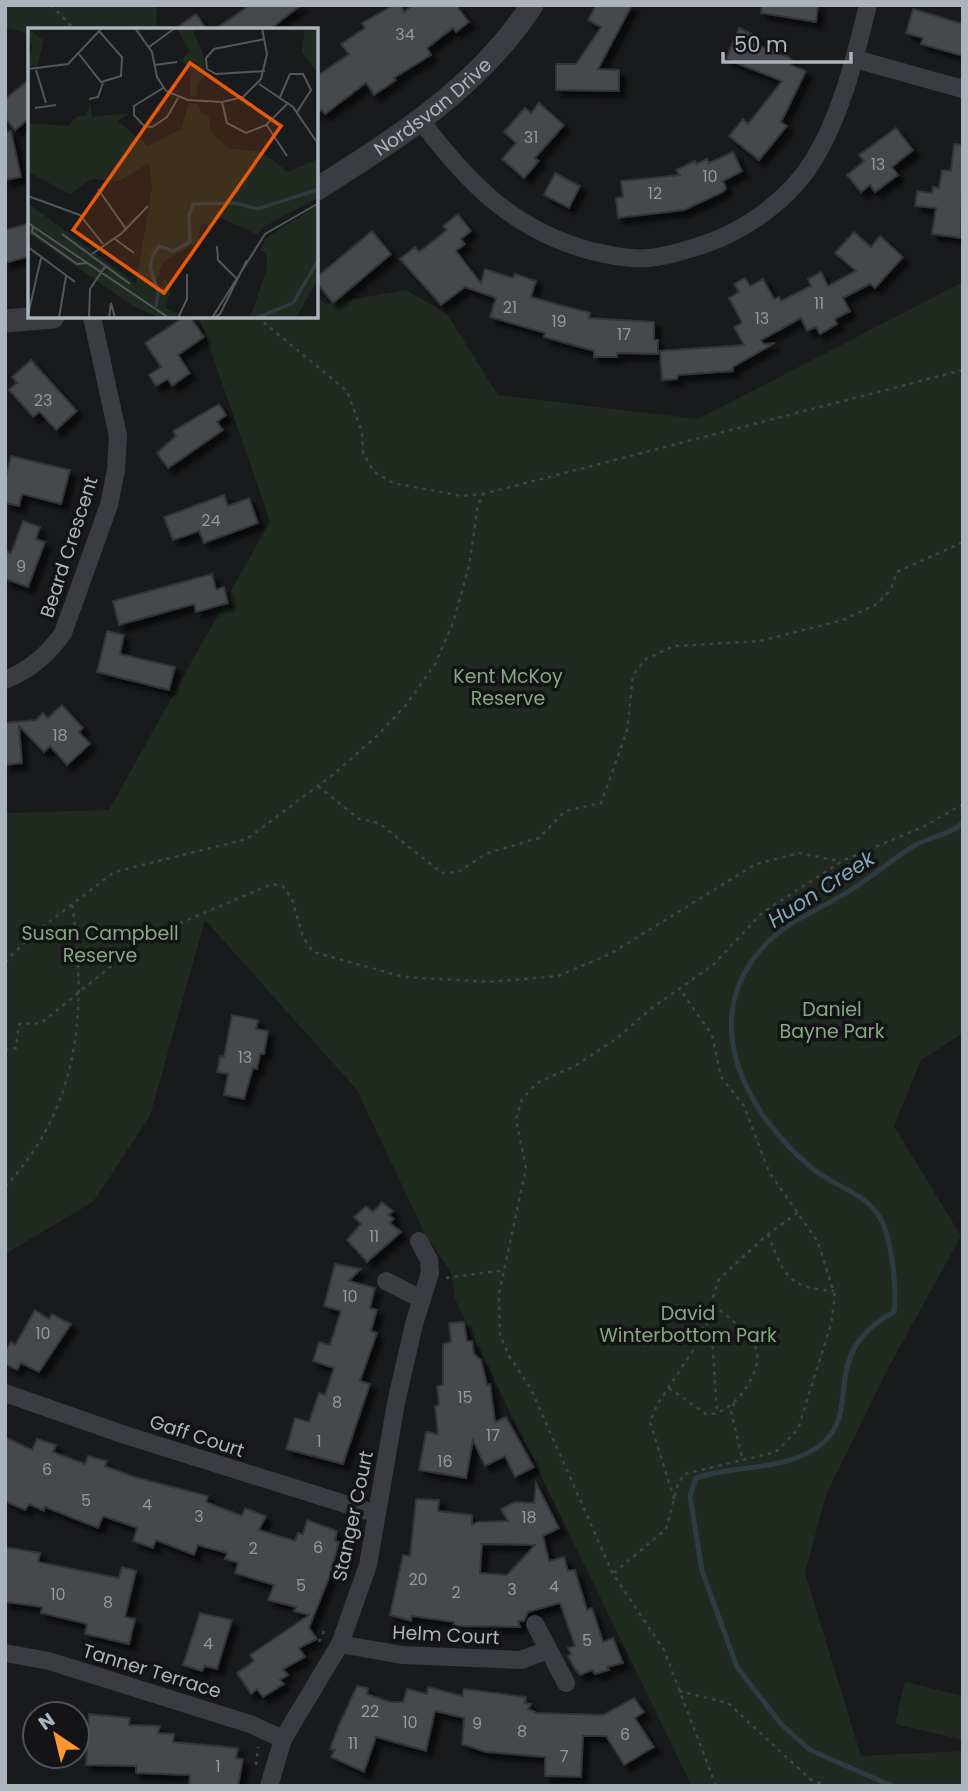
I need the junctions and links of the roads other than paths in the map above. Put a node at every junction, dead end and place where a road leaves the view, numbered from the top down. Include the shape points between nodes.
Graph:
1 (532, 5) edge
2 (868, 5) edge
3 (855, 59) junction
4 (963, 89) edge
5 (421, 121) junction
6 (318, 189) edge
7 (41, 318) edge
8 (92, 318) edge
9 (5, 321) edge
10 (5, 680) edge
11 (419, 1241) dead end
12 (386, 1281) dead end
13 (421, 1299) junction
14 (5, 1393) edge
15 (377, 1514) junction
16 (535, 1624) dead end
17 (340, 1644) junction
18 (548, 1650) junction
19 (5, 1653) edge
20 (566, 1683) dead end
21 (283, 1739) junction
22 (269, 1786) edge

1 - 5 street, Nordsvan Drive via 478,73
2 - 3 street
3 - 4 street
3 - 5 street via 812,163 785,192 755,220 724,237 646,259 611,256 540,234 474,185
5 - 6 street, Nordsvan Drive
7 - 9 street
8 - 10 street, Beard Crescent via 118,436 109,505 63,633 43,658
11 - 13 street, Stanger Court via 429,1260
12 - 13 street
13 - 15 street, Stanger Court via 396,1403
14 - 15 street, Gaff Court
15 - 17 street, Stanger Court via 368,1565
16 - 18 street
17 - 18 street, Helm Court via 402,1655 521,1660
17 - 21 street, Stanger Court
18 - 20 street
19 - 21 street, Tanner Terrace via 62,1665 250,1724
21 - 22 street, Stanger Court

